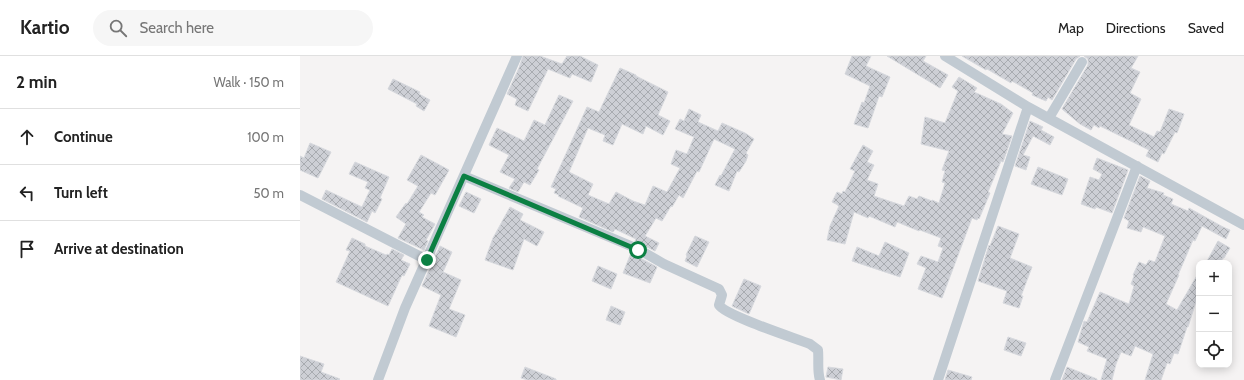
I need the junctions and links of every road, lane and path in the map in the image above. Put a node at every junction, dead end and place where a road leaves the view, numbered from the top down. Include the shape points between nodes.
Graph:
1 (517, 56) edge
2 (945, 56) edge
3 (1082, 62) dead end
4 (1028, 107) junction
5 (1049, 118) junction
6 (1137, 166) junction
7 (464, 176) junction
8 (300, 195) edge
9 (1244, 225) edge
10 (427, 260) junction
11 (378, 380) edge
12 (820, 380) edge
13 (938, 380) edge
14 (1055, 380) edge

1 - 7 street
2 - 4 street
3 - 5 street
4 - 5 street
4 - 13 street
5 - 6 street
6 - 9 street
6 - 14 street
7 - 10 street
7 - 12 street via 638,250 719,289 722,296 720,308 810,344 818,350
8 - 10 street
10 - 11 street

